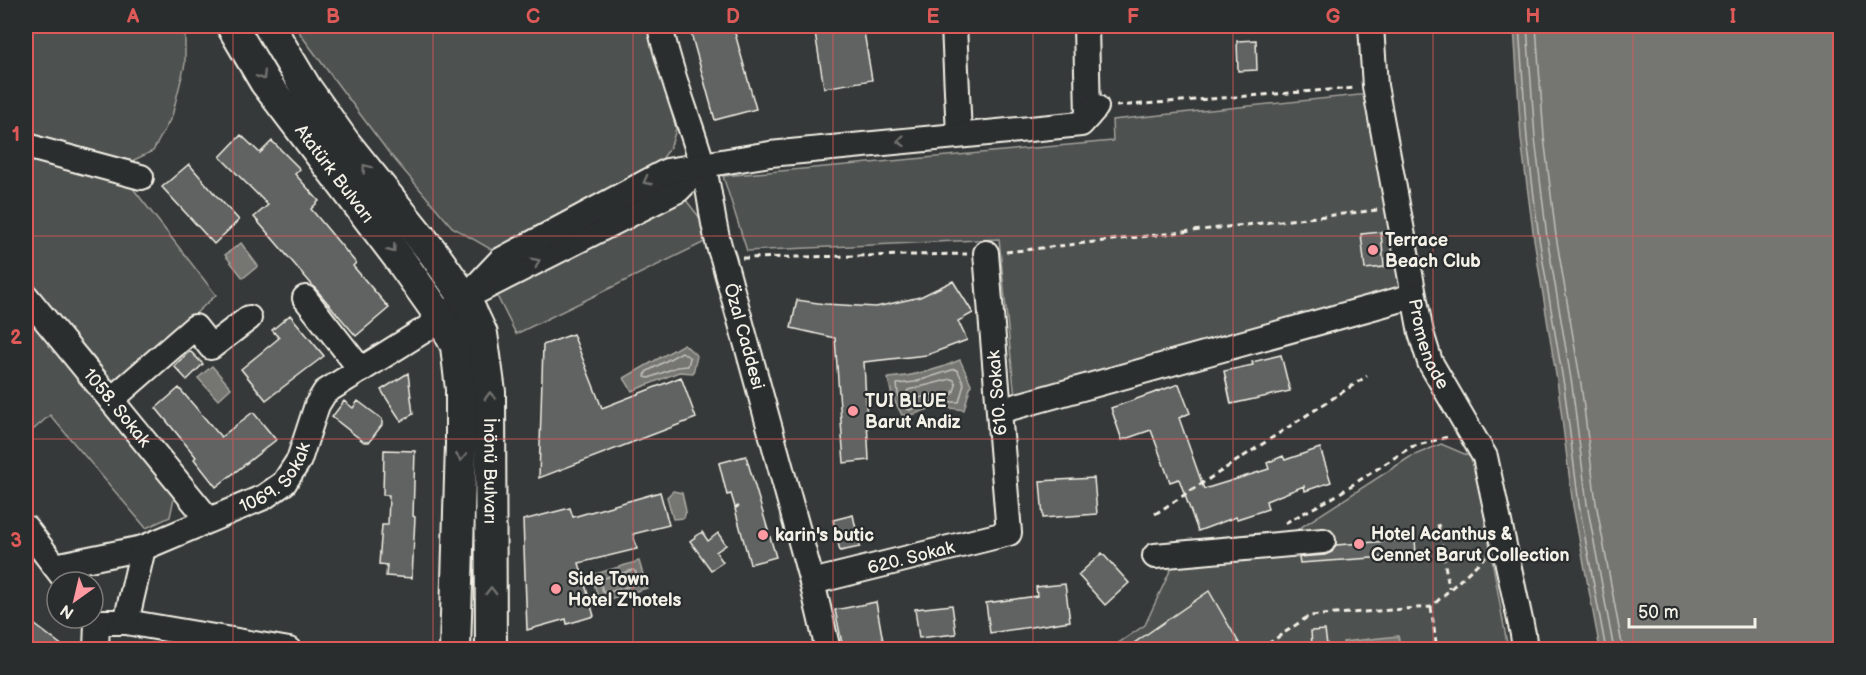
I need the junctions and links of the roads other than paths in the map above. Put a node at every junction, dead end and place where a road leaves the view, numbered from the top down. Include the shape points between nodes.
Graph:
1 (232, 26) edge
2 (269, 26) edge
3 (660, 26) edge
4 (954, 26) edge
5 (1086, 26) edge
6 (1371, 26) edge
7 (959, 135) junction
8 (26, 145) edge
9 (703, 165) junction
10 (141, 177) dead end
11 (986, 253) road end
12 (1413, 296) junction
13 (26, 297) edge
14 (306, 298) dead end
15 (465, 298) junction
16 (249, 318) dead end
17 (442, 318) junction
18 (361, 370) junction
19 (111, 400) junction
20 (999, 411) junction
21 (209, 520) junction
22 (26, 528) edge
23 (1009, 532) joint
24 (1323, 541) dead end
25 (143, 548) junction
26 (1155, 556) dead end
27 (58, 570) edge
28 (74, 570) edge
29 (812, 582) junction
30 (105, 620) edge
31 (126, 622) junction
32 (95, 630) edge
33 (283, 649) edge
34 (96, 650) edge
35 (455, 650) edge
36 (491, 650) edge
37 (828, 650) edge
38 (1525, 650) edge

1 -> 17 main road, Atatürk Bulvarı via 266,82
15 -> 2 main road, Atatürk Bulvarı via 306,88
3 - 9 street, Özal Caddesi via 675,86
4 - 7 street
5 - 7 street via 1092,112 1081,124
6 - 12 street, Promenade via 1375,86
7 -> 9 street via 770,154
8 - 10 street
9 - 15 street, 1069. Sokak via 678,190
9 - 29 street, Özal Caddesi via 715,237
11 - 20 street, 610. Sokak
12 - 20 street
12 - 38 street, Promenade via 1430,362 1485,457
13 - 19 street, 1058. Sokak
14 - 18 street
15 - 17 street, 1069. Sokak
36 -> 15 main road, İnönü Bulvarı via 490,392 483,334
16 - 19 street via 211,347 195,327
17 - 18 street, 1069. Sokak
17 -> 35 main road, İnönü Bulvarı via 456,346 461,389
18 - 21 street, 1069. Sokak via 325,392 299,460 284,483 264,497
19 - 21 street, 1058. Sokak
20 - 23 street, 610. Sokak
21 - 25 street, 1069. Sokak
22 - 27 street
23 - 29 street, 620. Sokak
24 - 26 street
25 - 28 street, 1069. Sokak
25 - 31 street
29 - 37 street, Özal Caddesi
30 - 31 street
31 - 33 street
32 - 34 street

